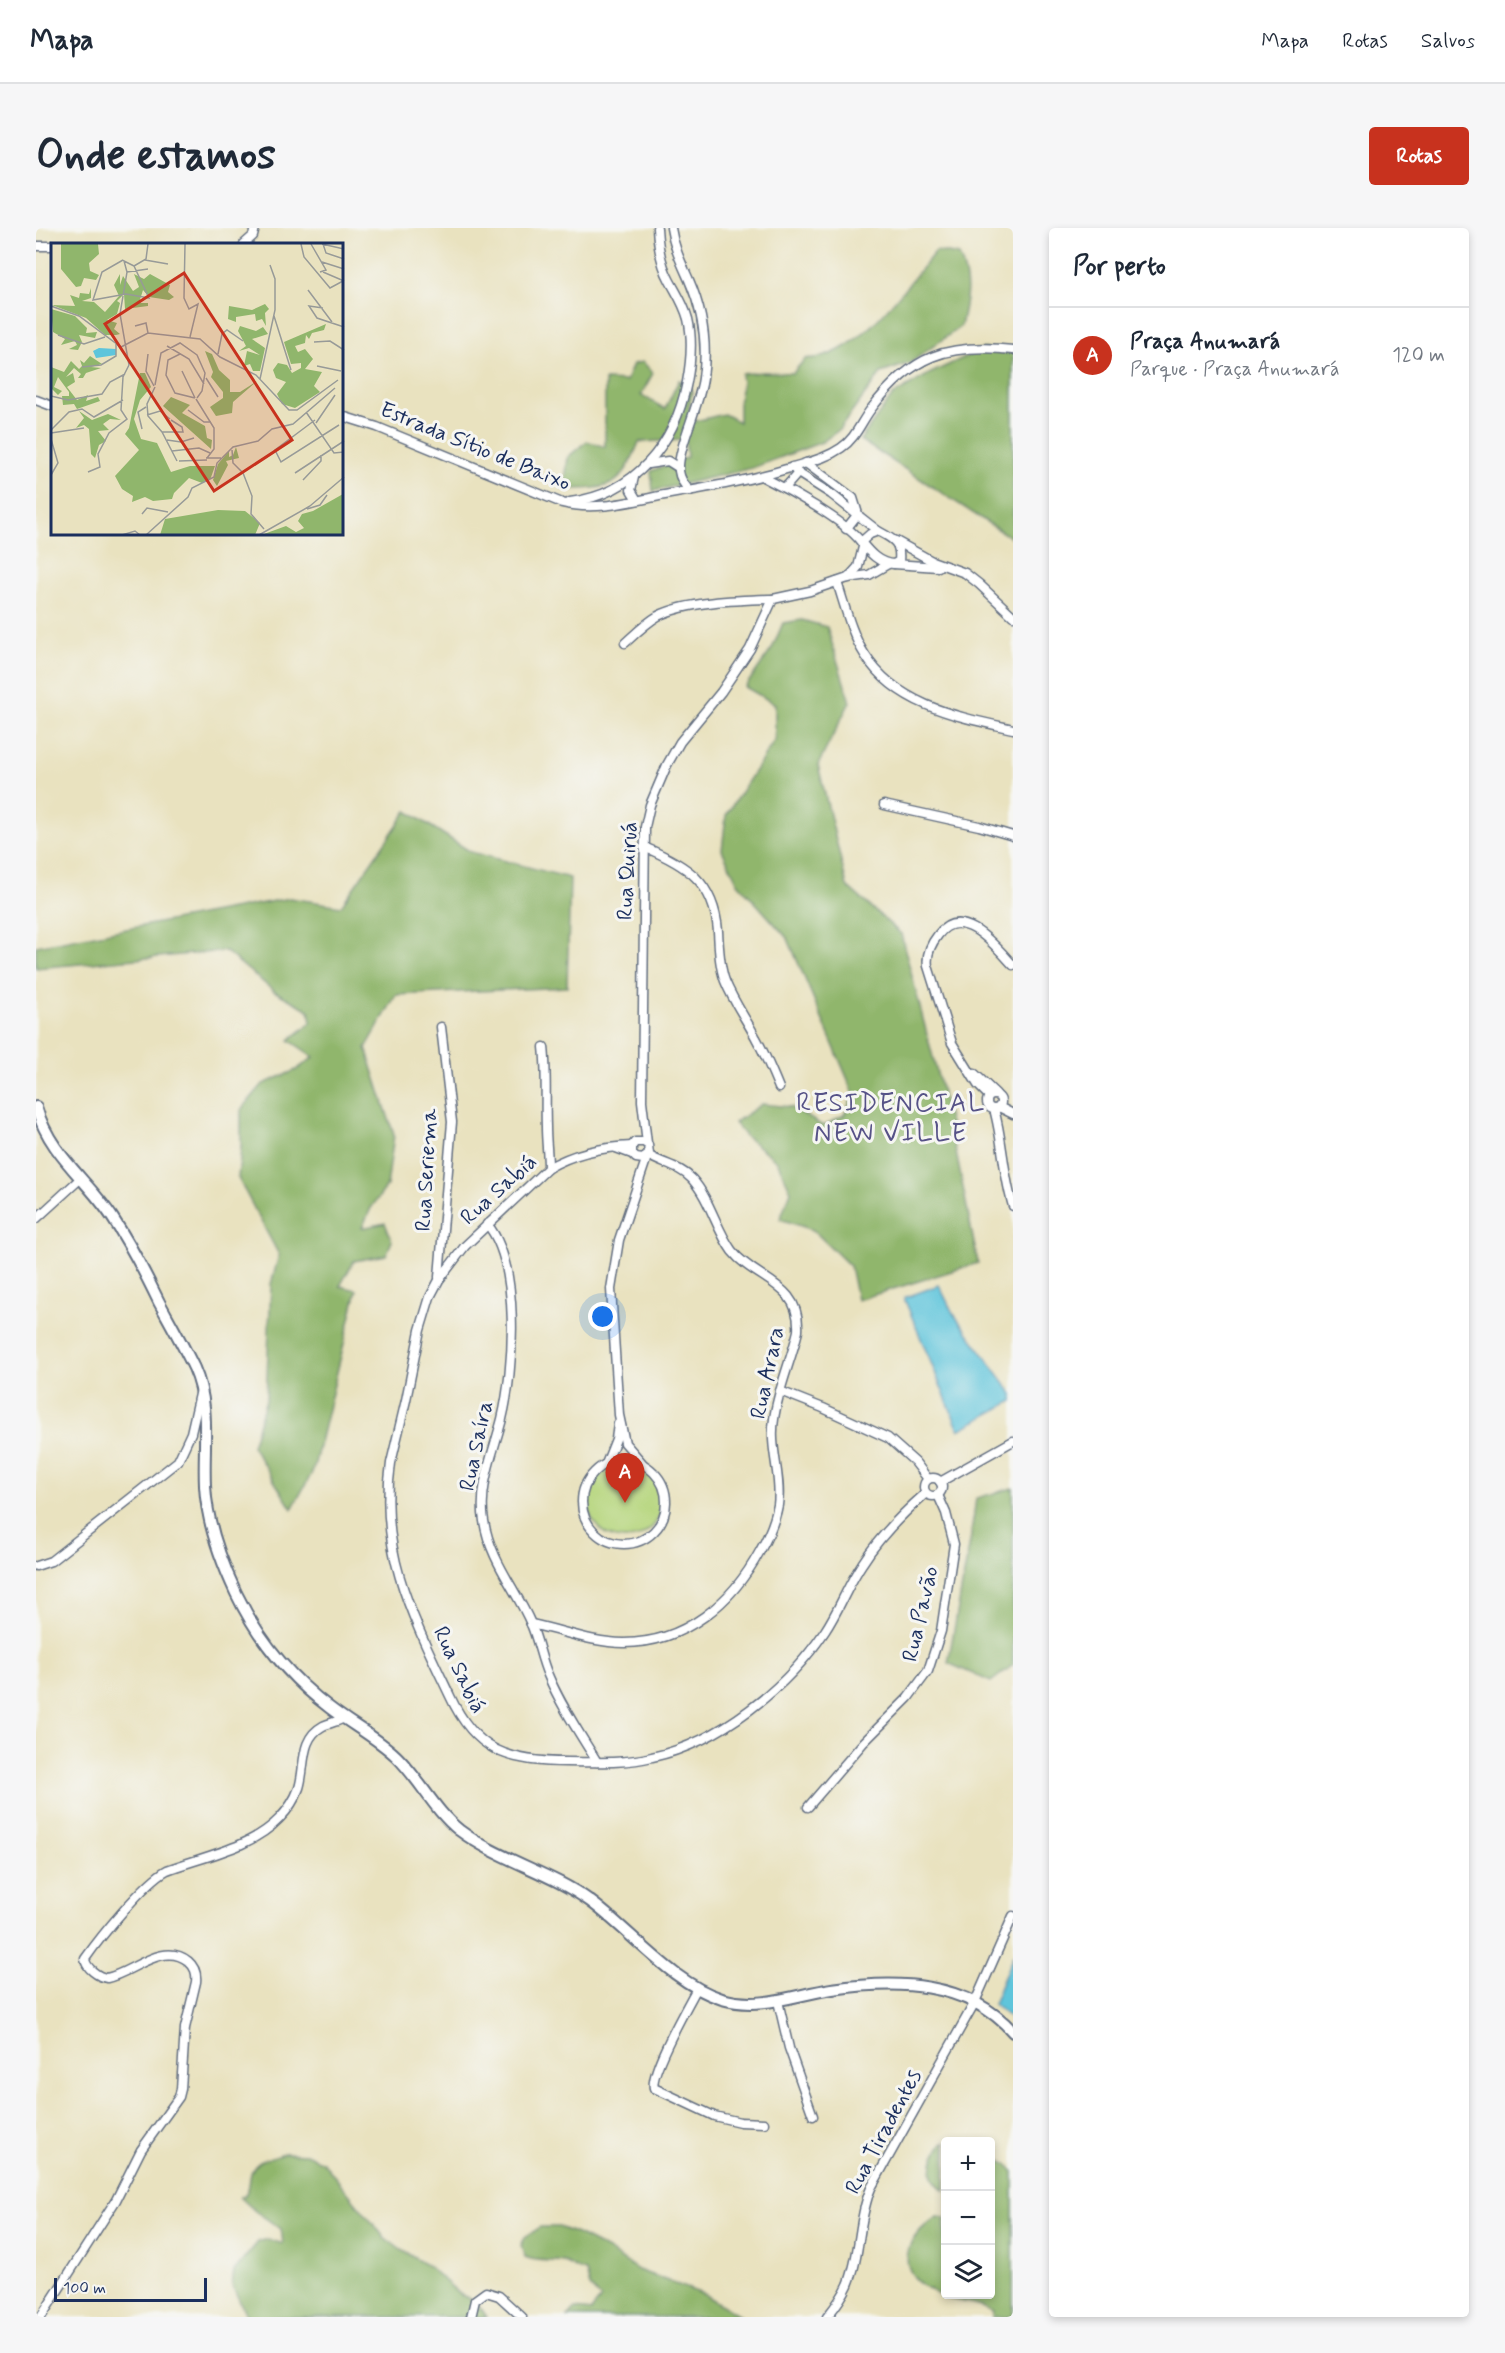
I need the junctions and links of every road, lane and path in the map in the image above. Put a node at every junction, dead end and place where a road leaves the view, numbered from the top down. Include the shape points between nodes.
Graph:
1 (255, 228) edge
2 (657, 228) edge
3 (671, 228) edge
4 (245, 243) edge
5 (1013, 350) edge
6 (36, 400) edge
7 (51, 406) edge
8 (344, 417) edge
9 (648, 464) junction
10 (806, 464) junction
11 (678, 468) junction
12 (795, 470) junction
13 (634, 477) junction
14 (763, 477) junction
15 (681, 479) junction
16 (785, 488) junction
17 (690, 491) junction
18 (677, 493) junction
19 (637, 500) junction
20 (562, 503) junction
21 (858, 514) junction
22 (846, 528) junction
23 (878, 531) junction
24 (896, 541) junction
25 (862, 544) junction
26 (891, 564) junction
27 (950, 567) junction
28 (848, 578) junction
29 (837, 582) junction
30 (773, 599) junction
31 (1013, 616) edge
32 (625, 643) dead end
33 (1013, 729) edge
34 (884, 805) dead end
35 (1013, 836) edge
36 (644, 847) junction
37 (1013, 965) edge
38 (441, 1027) dead end
39 (544, 1047) dead end
40 (779, 1088) dead end
41 (996, 1101) junction
42 (36, 1107) edge
43 (1013, 1108) edge
44 (643, 1114) junction
45 (1013, 1114) edge
46 (548, 1142) junction
47 (634, 1150) junction
48 (648, 1151) junction
49 (562, 1160) junction
50 (548, 1168) junction
51 (81, 1178) junction
52 (640, 1179) junction
53 (1013, 1206) edge
54 (36, 1220) edge
55 (488, 1224) junction
56 (439, 1280) junction
57 (201, 1388) junction
58 (780, 1391) junction
59 (619, 1415) junction
60 (1013, 1441) edge
61 (606, 1464) junction
62 (644, 1465) junction
63 (928, 1479) junction
64 (940, 1482) junction
65 (926, 1493) junction
66 (938, 1495) junction
67 (36, 1566) edge
68 (531, 1624) junction
69 (345, 1718) junction
70 (597, 1762) junction
71 (808, 1807) dead end
72 (1013, 1916) edge
73 (697, 1988) junction
74 (778, 2001) junction
75 (975, 2002) junction
76 (1013, 2032) edge
77 (813, 2116) dead end
78 (764, 2123) dead end
79 (42, 2317) edge
80 (471, 2317) edge
81 (522, 2317) edge
82 (827, 2317) edge

1 - 4 street
2 - 9 street via 663,264 688,318 692,349 676,422
3 - 11 street via 678,259 702,317 705,345 703,380
5 - 10 street, Estrada Sítio de Baixo via 978,346 956,349 911,368 886,389 850,442
6 - 7 street
8 - 20 street, Estrada Sítio de Baixo
9 - 11 street via 668,461
9 - 13 street
10 - 12 street, Estrada Sítio de Baixo
10 - 21 street via 853,498
11 - 15 street
12 - 14 street, Estrada Sítio de Baixo
12 - 16 street
12 - 21 street
13 - 19 street via 631,490
13 - 20 street via 592,497
14 - 16 street
14 - 17 street, Estrada Sítio de Baixo
15 - 17 street
15 - 18 street
16 - 22 street
17 - 18 street, Estrada Sítio de Baixo
18 - 19 street, Estrada Sítio de Baixo
19 - 20 street, Estrada Sítio de Baixo via 591,506
21 - 22 street
21 - 23 street
22 - 25 street
23 - 24 street
23 - 25 street
24 - 26 street via 899,557
24 - 27 street
25 - 26 street
25 - 28 street via 858,567
26 - 27 street
26 - 28 street via 869,575
27 - 31 street via 979,584
28 - 29 street
29 - 30 street
29 - 33 street via 857,641 887,681 943,712
30 - 32 street via 722,601 671,611 651,620
30 - 36 street, Rua Quiruá via 750,649 667,765 650,805
34 - 35 street
36 - 40 street via 684,867 710,895 716,911 725,982 758,1040
36 - 44 street, Rua Quiruá
37 - 41 street via 985,935 970,926 952,926 940,932 929,951 928,966 952,1043 969,1071
38 - 56 street, Rua Seriema via 452,1122
39 - 46 street
41 - 43 street
41 - 45 street
41 - 53 street via 1006,1183
42 - 51 main road via 54,1148
44 - 47 street, Rua Quiruá
44 - 48 street, Rua Quiruá
46 - 49 street
46 - 50 street
47 - 48 street via 643,1159
47 - 48 street via 641,1141
47 - 49 street, Rua Sabiá via 612,1146
47 - 52 street, Rua Quiruá
48 - 52 street, Rua Quiruá
48 - 58 street, Rua Arara via 657,1161 692,1179 733,1252 784,1291 794,1306 798,1331
49 - 50 street, Rua Sabiá
50 - 55 street, Rua Sabiá
51 - 54 street
51 - 57 main road via 124,1235
52 - 59 street, Rua Quiruá via 619,1240 611,1288
55 - 56 street, Rua Sabiá via 453,1259
55 - 68 street, Rua Saíra via 499,1241 510,1288 512,1334 507,1395 487,1475 483,1518 498,1566
56 - 70 street, Rua Sabiá via 420,1330 387,1488 389,1532 397,1570 459,1717 474,1735 499,1752 518,1758
57 - 67 street via 191,1433 178,1461 57,1557
57 - 69 main road via 208,1516 236,1593 278,1661
58 - 63 street via 888,1438
58 - 68 street, Rua Arara via 773,1430 779,1488 775,1518 750,1569 726,1600 698,1622 639,1642 597,1641
59 - 61 street via 616,1439
59 - 62 street via 625,1443
60 - 64 street
61 - 62 street via 623,1460
61 - 62 street via 589,1478 582,1491 581,1506 593,1532 619,1545 647,1538 664,1515 663,1486
63 - 64 street
63 - 65 street
64 - 66 street
65 - 66 street
65 - 70 street, Rua Sabiá via 885,1534 813,1647 767,1695 719,1729 674,1751 634,1760
66 - 71 street, Rua Pavão via 954,1544 941,1631 928,1671
68 - 70 street, Rua Saíra via 555,1691
69 - 73 main road via 400,1760 456,1828 592,1902
69 - 79 street via 314,1734 302,1758 299,1786 280,1818 250,1840 161,1873 86,1957 88,1966 103,1977 168,1955 186,1960 197,1976 184,2028 179,2097 141,2150 116,2200
72 - 75 street, Rua Tiradentes
73 - 74 main road via 740,2003
73 - 78 street via 661,2059 654,2088 714,2116
74 - 75 main road via 832,1989 891,1984 925,1985
74 - 77 street
75 - 76 main road
75 - 82 street, Rua Tiradentes via 872,2188 863,2211 848,2285
80 - 81 street via 475,2300 486,2292 499,2295

